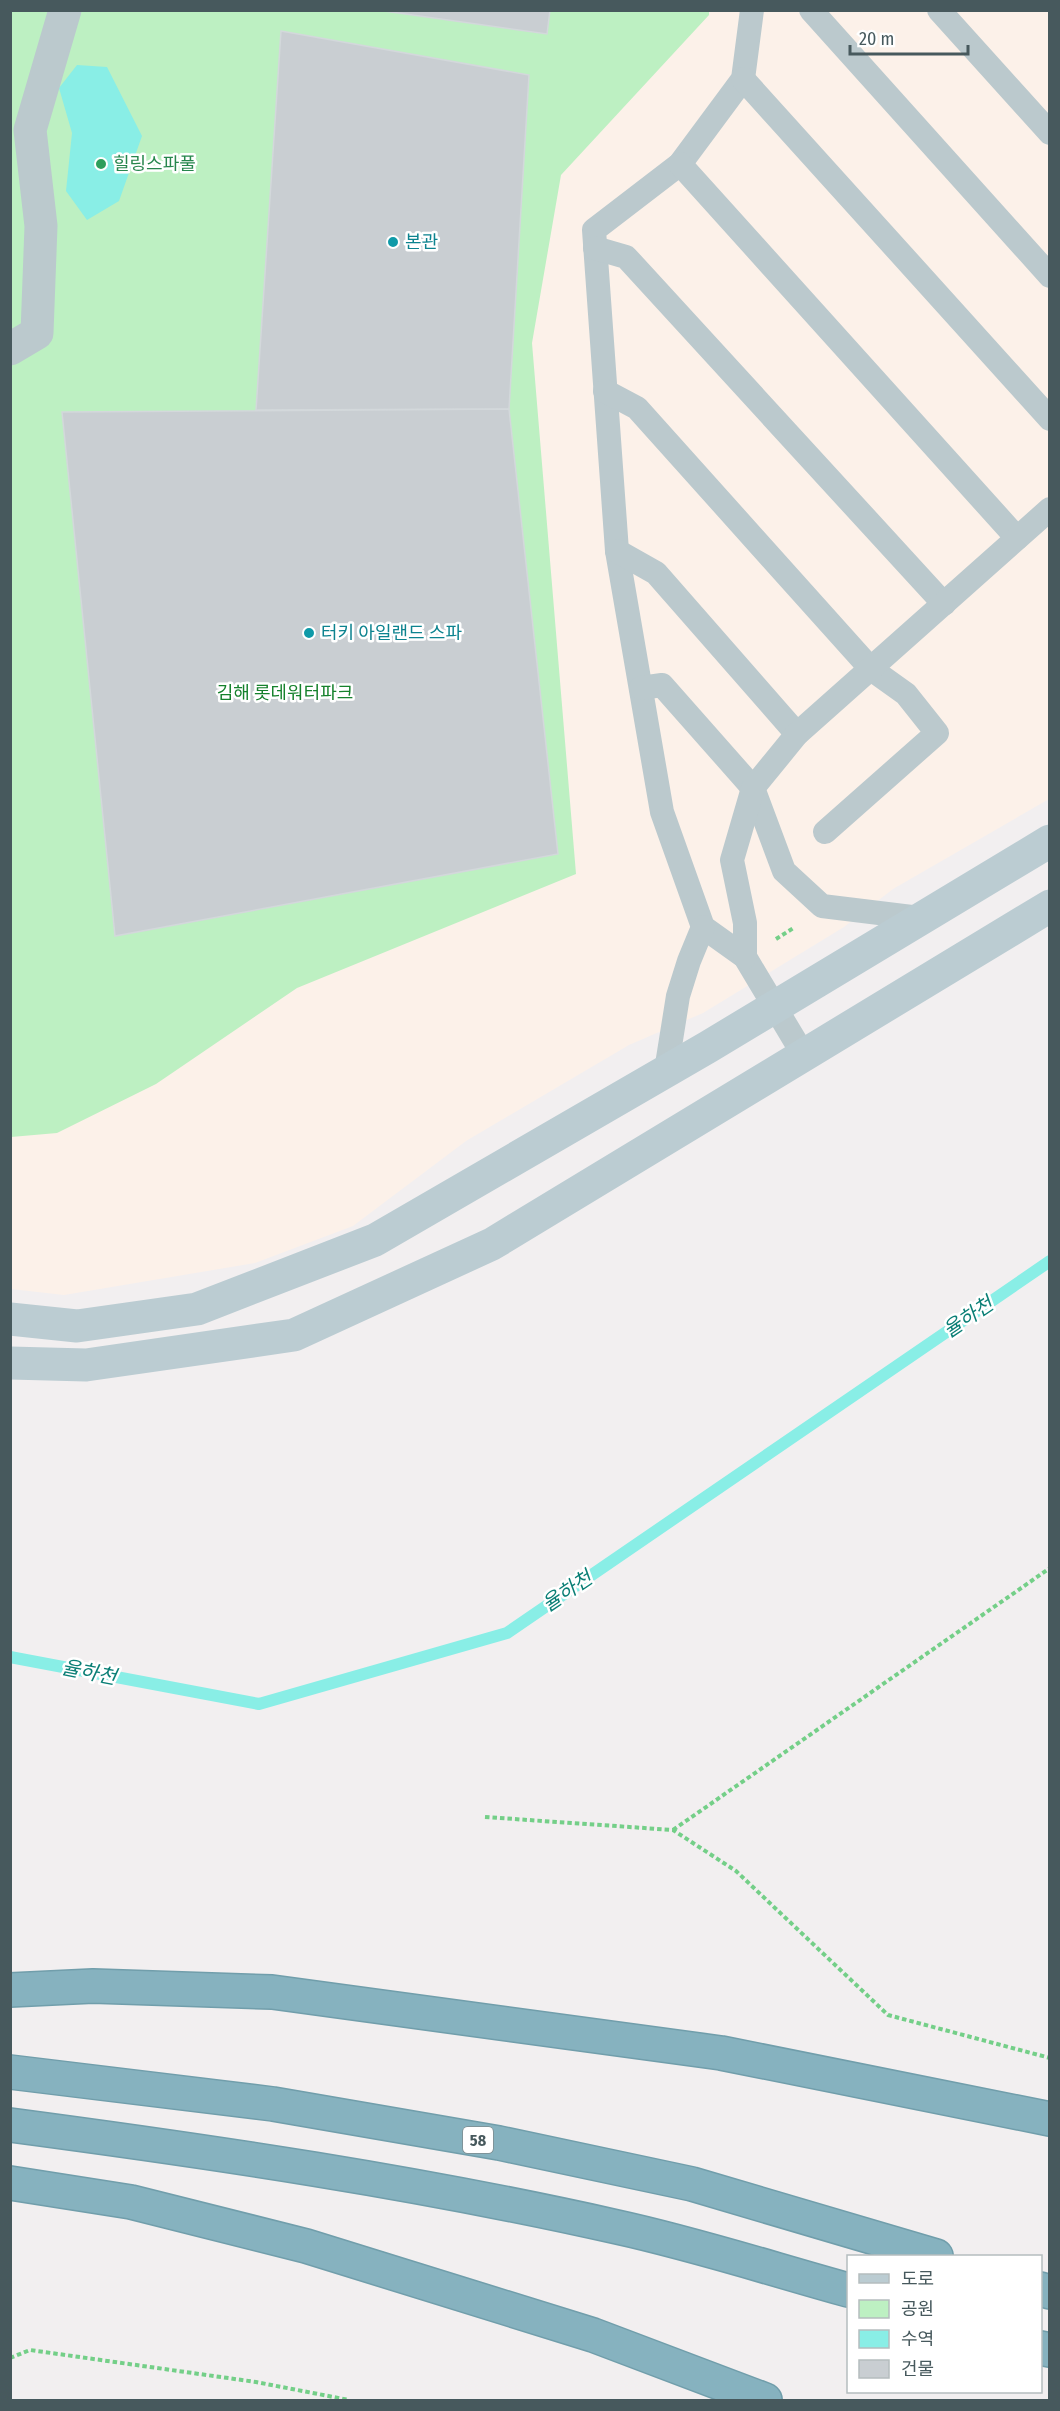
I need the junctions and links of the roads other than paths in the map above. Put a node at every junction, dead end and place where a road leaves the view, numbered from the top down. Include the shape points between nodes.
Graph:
1 (65, 10) edge
2 (752, 10) edge
3 (811, 10) edge
4 (939, 10) edge
5 (743, 79) junction
6 (1050, 133) edge
7 (680, 164) junction
8 (595, 248) junction
9 (1050, 276) edge
10 (10, 349) edge
11 (605, 391) junction
12 (1050, 419) edge
13 (1050, 510) edge
14 (1017, 538) junction
15 (617, 551) junction
16 (944, 604) junction
17 (871, 669) junction
18 (641, 688) junction
19 (797, 735) junction
20 (753, 788) junction
21 (825, 832) dead end
22 (1050, 841) edge
23 (1050, 906) edge
24 (920, 918) junction
25 (702, 927) junction
26 (745, 957) junction
27 (774, 1007) junction
28 (803, 1054) junction
29 (666, 1071) junction
30 (10, 1319) edge
31 (10, 1363) edge
32 (10, 1990) edge
33 (10, 2072) edge
34 (1050, 2119) edge
35 (10, 2125) edge
36 (10, 2183) edge
37 (933, 2255) edge
38 (847, 2289) edge
39 (765, 2400) edge

1 - 10 street via 30,130 41,226 37,333
2 - 5 lane
3 - 9 lane
4 - 6 lane
5 - 7 lane
5 - 12 lane
7 - 8 lane via 594,230
7 - 14 lane
8 - 11 lane
8 - 16 lane via 626,256
11 - 15 lane
11 - 17 lane via 637,408
13 - 14 lane
14 - 16 lane
15 - 18 lane
15 - 19 lane via 656,573
16 - 17 lane
17 - 19 lane
17 - 21 lane via 906,694 937,733
18 - 20 lane via 662,685
18 - 25 lane via 662,812
19 - 20 lane
20 - 24 lane via 784,871 822,906
20 - 26 lane via 732,860 745,923
22 - 24 main road
23 - 28 main road
24 - 27 main road
25 - 26 lane
25 - 29 lane via 678,996
26 - 27 lane
27 - 28 lane
27 - 29 main road
28 - 31 main road via 492,1244 294,1335 86,1365
29 - 30 main road via 375,1240 208,1305 77,1326
32 - 34 highway via 93,1986 272,1992 722,2053
33 - 37 highway, 58 via 273,2104 499,2144 692,2184
35 - 38 highway via 425,2187 619,2227
36 - 39 highway via 131,2202 306,2246 593,2335

